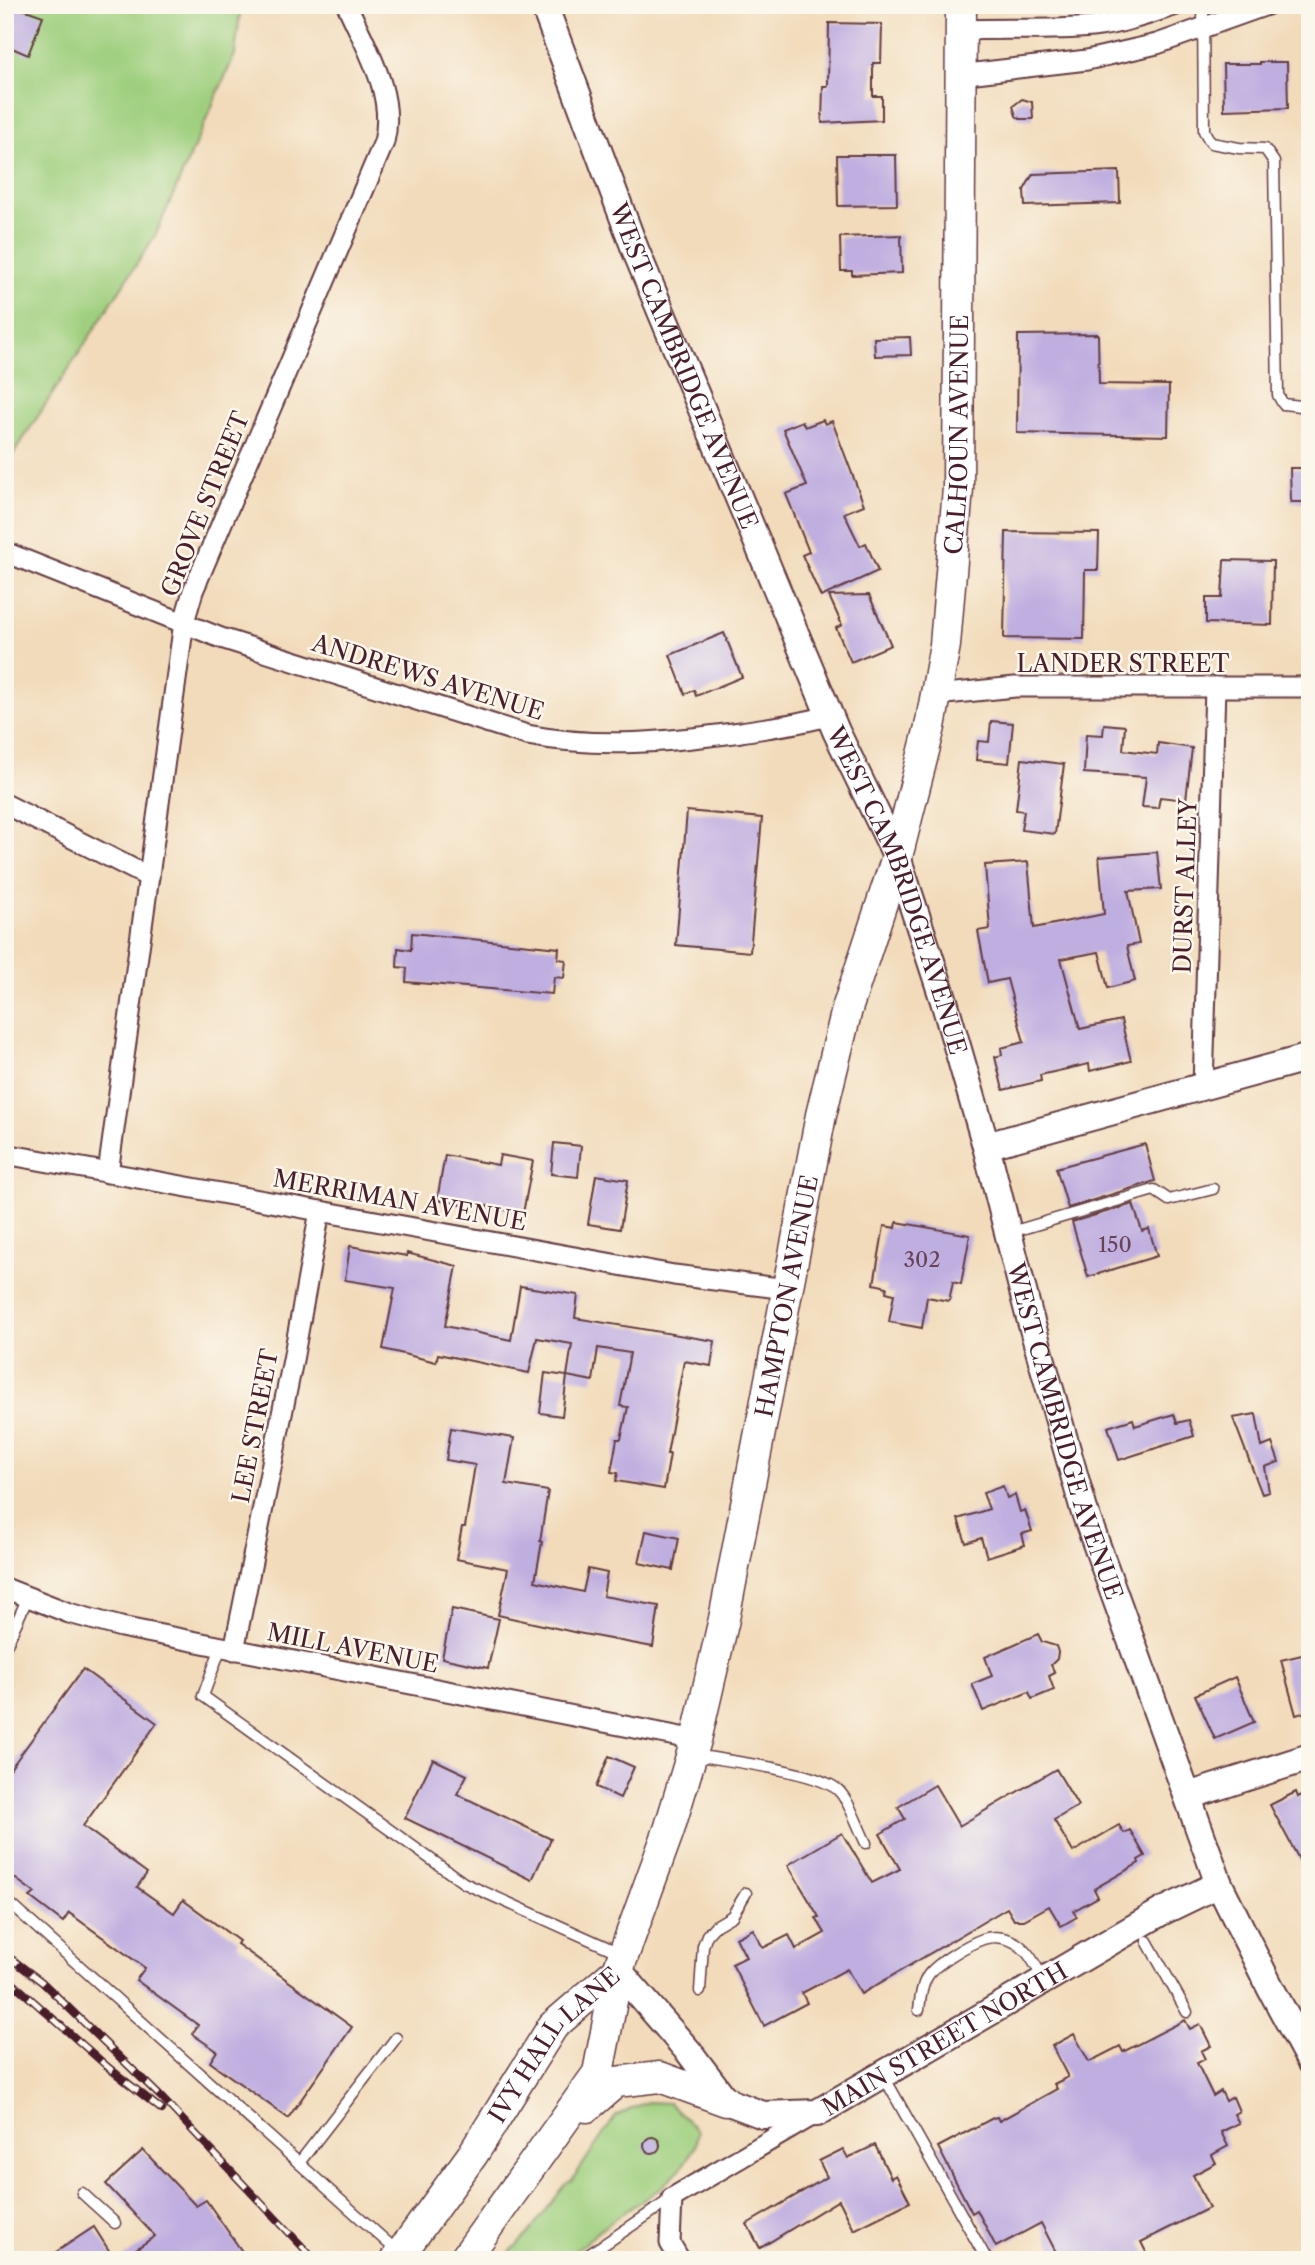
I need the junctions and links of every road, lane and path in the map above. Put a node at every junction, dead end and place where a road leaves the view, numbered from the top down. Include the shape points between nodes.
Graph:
1 (347, 5) edge
2 (544, 5) edge
3 (1176, 5) edge
4 (1203, 5) edge
5 (1267, 5) edge
6 (962, 17) edge
7 (1204, 27) junction
8 (960, 75) junction
9 (1310, 407) edge
10 (10, 554) dead end
11 (184, 622) junction
12 (1216, 687) junction
13 (1310, 687) edge
14 (936, 695) junction
15 (831, 715) junction
16 (5, 804) edge
17 (897, 857) junction
18 (149, 877) junction
19 (1310, 1058) edge
20 (1203, 1087) junction
21 (986, 1146) junction
22 (5, 1154) edge
23 (108, 1173) junction
24 (1213, 1189) dead end
25 (320, 1211) junction
26 (1007, 1233) junction
27 (787, 1289) junction
28 (5, 1588) edge
29 (28, 1597) junction
30 (5, 1648) edge
31 (228, 1649) junction
32 (694, 1747) junction
33 (1310, 1757) edge
34 (1188, 1796) junction
35 (866, 1843) dead end
36 (1219, 1884) junction
37 (746, 1894) dead end
38 (5, 1899) edge
39 (1147, 1941) dead end
40 (621, 1962) junction
41 (1044, 1980) junction
42 (700, 1990) dead end
43 (919, 2010) dead end
44 (1187, 2012) dead end
45 (396, 2038) dead end
46 (1310, 2061) edge
47 (883, 2075) junction
48 (726, 2101) junction
49 (817, 2113) junction
50 (551, 2137) junction
51 (299, 2164) junction
52 (82, 2193) dead end
53 (672, 2198) junction
54 (115, 2223) dead end
55 (398, 2257) edge
56 (464, 2260) edge
57 (582, 2260) edge
58 (680, 2260) edge
59 (987, 2260) edge

1 - 11 street, GROVE STREET via 384,90 388,111 384,142 193,591
2 - 15 main road, WEST CAMBRIDGE AVENUE via 635,249
3 - 6 street via 1120,22 1019,31
4 - 7 lane
5 - 7 street
6 - 8 main road, CALHOUN AVENUE
7 - 8 street via 1157,44 1087,60
7 - 9 lane via 1204,131 1211,143 1265,149 1275,162 1278,395 1283,404
8 - 14 main road, CALHOUN AVENUE via 958,488 950,599
10 - 11 street, ANDREWS AVENUE
11 - 15 street, ANDREWS AVENUE via 500,728 559,741 609,745 670,742 805,723
11 - 18 street, GROVE STREET
12 - 13 street, LANDER STREET
12 - 14 street, LANDER STREET via 1015,687
12 - 20 street, DURST ALLEY
14 - 17 main road, CALHOUN AVENUE
15 - 17 main road, WEST CAMBRIDGE AVENUE
16 - 18 street
17 - 21 main road, WEST CAMBRIDGE AVENUE
17 - 27 main road, HAMPTON AVENUE via 847,1009
18 - 23 street, GROVE STREET
19 - 20 main road
20 - 21 main road
21 - 26 main road, WEST CAMBRIDGE AVENUE
22 - 23 street, MERRIMAN AVENUE
23 - 25 street, MERRIMAN AVENUE
24 - 26 lane via 1169,1200 1154,1190
25 - 27 street, MERRIMAN AVENUE via 674,1275
25 - 31 street, LEE STREET via 293,1360
26 - 34 main road, WEST CAMBRIDGE AVENUE via 1084,1510
27 - 32 main road, HAMPTON AVENUE via 724,1619
28 - 29 street, MILL AVENUE
29 - 30 lane
29 - 31 street, MILL AVENUE via 121,1627
31 - 32 street, MILL AVENUE
31 - 40 lane via 203,1696 464,1883
32 - 35 lane via 830,1784 840,1792
32 - 40 main road, HAMPTON AVENUE
33 - 34 main road
34 - 36 main road, WEST CAMBRIDGE AVENUE
36 - 41 main road, MAIN STREET NORTH
36 - 46 main road, WEST CAMBRIDGE AVENUE
37 - 42 lane via 732,1916 707,1935
38 - 51 lane
39 - 44 lane
40 - 48 main road
40 - 50 main road, IVY HALL LANE via 598,2073
40 - 55 main road, IVY HALL LANE via 553,2026 473,2154
41 - 43 lane via 1022,1947 995,1937 983,1939 934,1967 926,1978
41 - 47 main road, MAIN STREET NORTH
45 - 51 lane
47 - 49 main road, MAIN STREET NORTH
47 - 59 lane
48 - 49 main road via 763,2115
48 - 50 main road via 660,2077 616,2082
49 - 53 street, MAIN STREET NORTH
50 - 56 main road, IVY HALL LANE
51 - 55 lane
52 - 54 lane
53 - 57 lane
53 - 58 street via 670,2243

